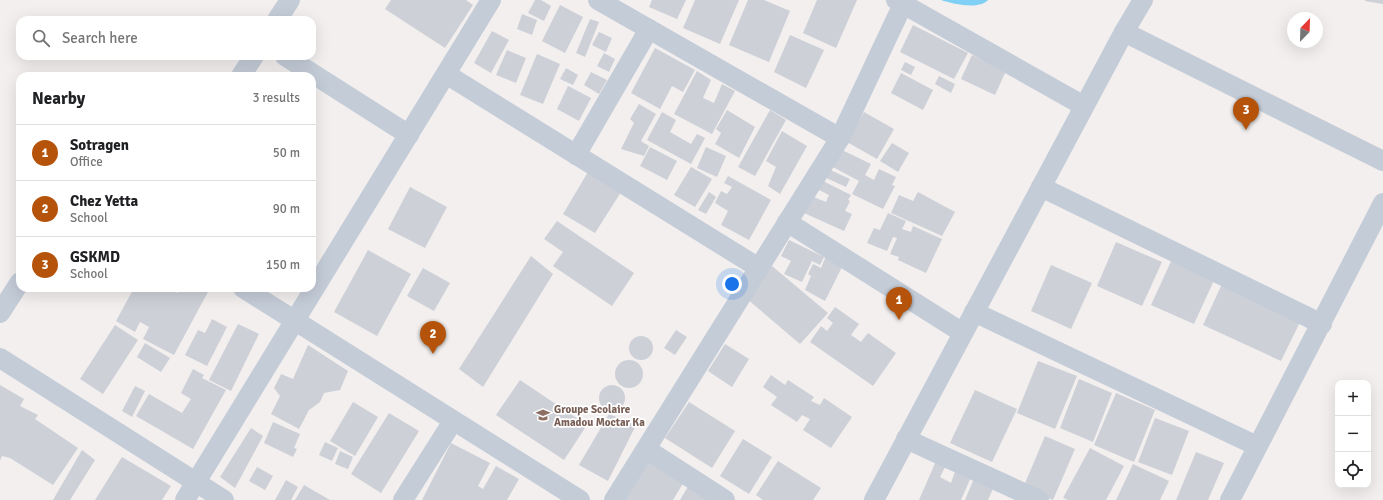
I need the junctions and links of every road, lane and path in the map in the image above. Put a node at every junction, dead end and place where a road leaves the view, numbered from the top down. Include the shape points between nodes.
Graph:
1 (290, 0) edge
2 (491, 0) edge
3 (598, 0) edge
4 (1142, 0) edge
5 (900, 1) edge
6 (280, 16) edge
7 (649, 29) junction
8 (1124, 32) junction
9 (251, 60) edge
10 (291, 60) edge
11 (244, 72) edge
12 (310, 72) edge
13 (446, 74) junction
14 (316, 76) edge
15 (1084, 106) junction
16 (409, 135) junction
17 (840, 138) junction
18 (576, 155) junction
19 (1383, 161) edge
20 (1041, 187) junction
21 (1383, 203) edge
22 (787, 222) junction
23 (759, 268) junction
24 (316, 287) edge
25 (16, 288) edge
26 (249, 292) edge
27 (313, 292) edge
28 (974, 312) junction
29 (0, 313) edge
30 (295, 321) junction
31 (1322, 324) junction
32 (963, 333) junction
33 (0, 358) edge
34 (453, 421) junction
35 (906, 439) junction
36 (1257, 446) junction
37 (646, 449) junction
38 (196, 482) junction
39 (185, 500) edge
40 (224, 500) edge
41 (403, 500) edge
42 (580, 500) edge
43 (614, 500) edge
44 (725, 500) edge
45 (874, 500) edge
46 (1039, 500) edge
47 (1230, 500) edge

1 - 6 street
2 - 13 street
3 - 7 street
4 - 8 street
5 - 15 street
5 - 17 street
7 - 17 street
7 - 18 street
8 - 15 street
8 - 19 street
9 - 11 street
10 - 12 street
13 - 16 street
13 - 18 street
14 - 16 street
15 - 20 street
16 - 24 street
17 - 22 street
18 - 23 street
20 - 28 street
20 - 31 street
21 - 31 street
22 - 23 street
22 - 32 street
23 - 37 street
25 - 29 street
26 - 30 street
27 - 30 street
28 - 32 street
28 - 36 street
30 - 34 street
30 - 38 street
31 - 36 street
32 - 35 street
33 - 38 street
34 - 41 street
34 - 42 street
35 - 45 street
35 - 46 street
36 - 47 street
37 - 43 street
37 - 44 street
38 - 39 street
38 - 40 street

